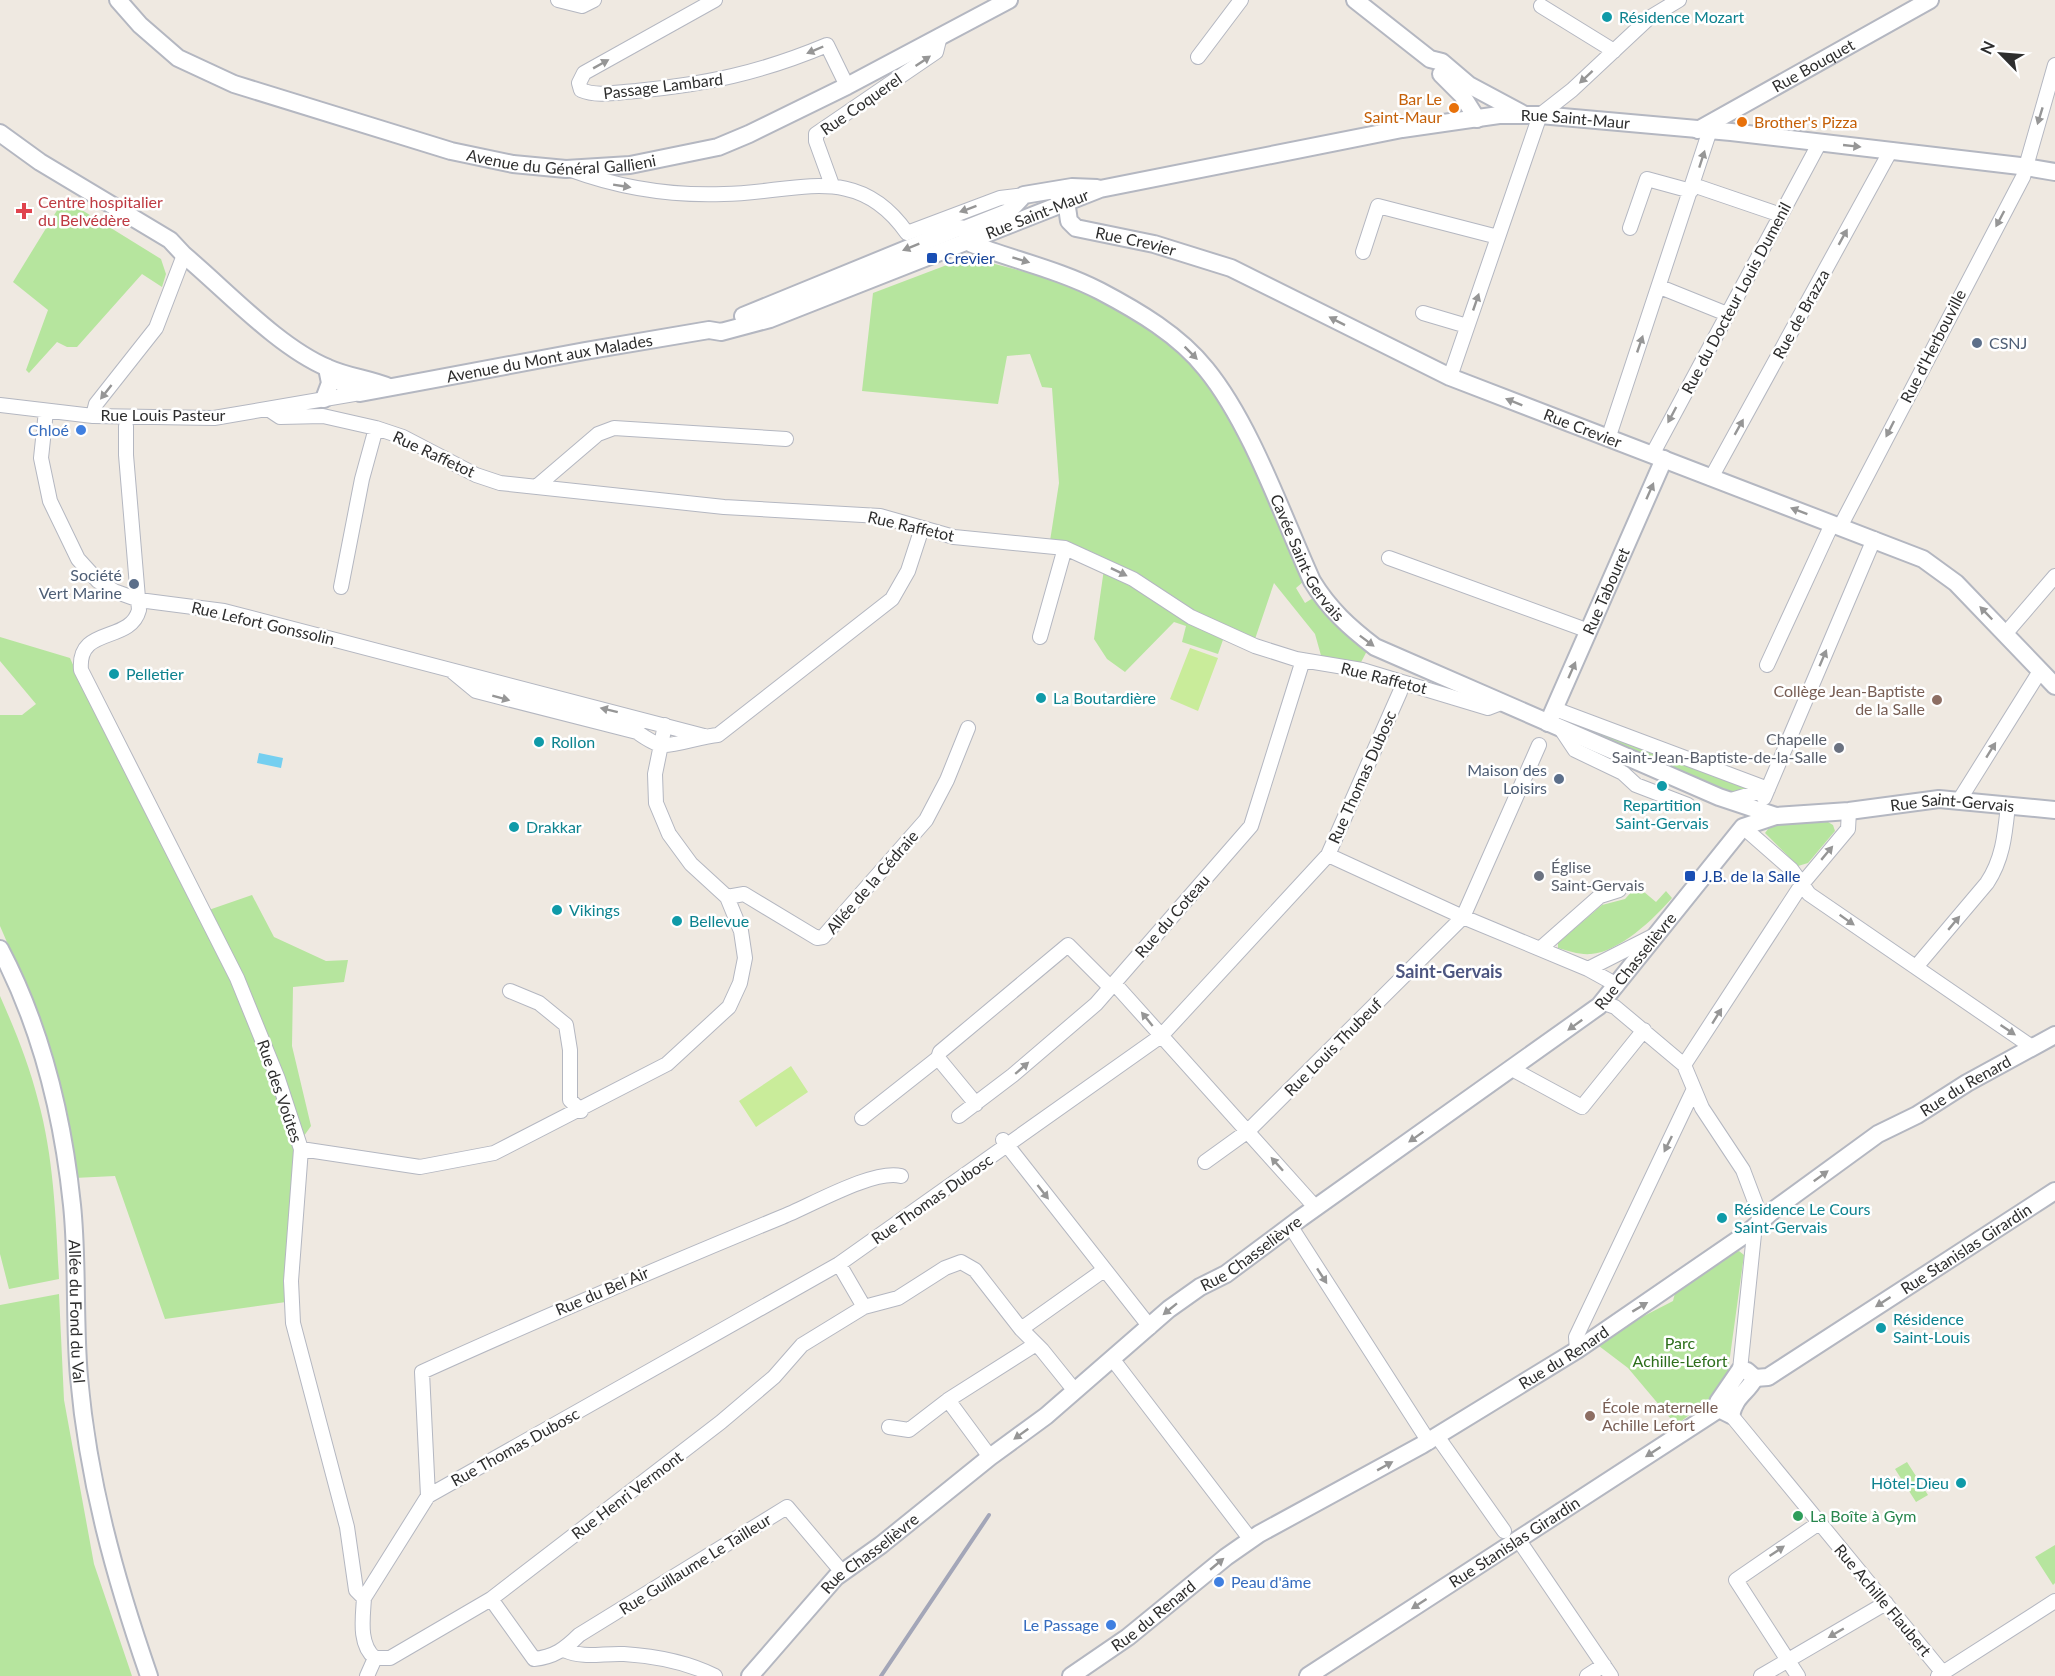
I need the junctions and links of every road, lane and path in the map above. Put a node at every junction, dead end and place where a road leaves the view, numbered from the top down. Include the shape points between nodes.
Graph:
1 (118, 0) edge
2 (558, 0) edge
3 (594, 0) edge
4 (715, 0) edge
5 (1009, 0) edge
6 (1241, 0) edge
7 (1355, 0) edge
8 (1677, 0) edge
9 (1930, 0) edge
10 (1541, 6) dead end
11 (940, 36) junction
12 (1614, 51) junction
13 (1198, 57) dead end
14 (1430, 59) junction
15 (2055, 65) edge
16 (847, 86) junction
17 (1532, 115) junction
18 (1477, 119) junction
19 (1704, 130) junction
20 (0, 133) edge
21 (1820, 142) junction
22 (0, 147) edge
23 (1891, 150) junction
24 (2025, 166) junction
25 (566, 169) junction
26 (2055, 172) edge
27 (832, 185) junction
28 (1692, 188) junction
29 (1024, 195) junction
30 (1059, 196) junction
31 (1781, 215) junction
32 (1630, 228) dead end
33 (968, 236) junction
34 (1498, 237) junction
35 (1363, 252) dead end
36 (184, 255) junction
37 (1660, 287) junction
38 (1423, 313) dead end
39 (1727, 314) junction
40 (1467, 326) junction
41 (328, 372) junction
42 (1450, 377) junction
43 (389, 387) junction
44 (360, 393) junction
45 (324, 399) junction
46 (0, 405) edge
47 (268, 409) junction
48 (46, 411) junction
49 (93, 416) junction
50 (126, 426) dead end
51 (376, 428) junction
52 (786, 439) dead end
53 (1608, 439) junction
54 (1658, 457) junction
55 (1711, 478) junction
56 (536, 486) junction
57 (1836, 525) junction
58 (922, 528) junction
59 (1874, 539) junction
60 (1065, 548) junction
61 (1389, 558) dead end
62 (2055, 576) edge
63 (341, 587) dead end
64 (139, 600) junction
65 (1589, 631) junction
66 (2006, 633) junction
67 (1040, 637) dead end
68 (1303, 660) junction
69 (1767, 665) dead end
70 (451, 670) junction
71 (2040, 671) junction
72 (2055, 686) edge
73 (1400, 692) dead end
74 (1501, 703) junction
75 (1555, 721) junction
76 (665, 724) junction
77 (968, 728) dead end
78 (704, 736) junction
79 (1539, 745) dead end
80 (661, 746) junction
81 (1766, 794) junction
82 (1725, 798) junction
83 (1960, 800) junction
84 (1688, 805) dead end
85 (2008, 805) junction
86 (2055, 810) edge
87 (1850, 811) junction
88 (1776, 816) junction
89 (1743, 827) junction
90 (1328, 855) junction
91 (1802, 884) junction
92 (1619, 890) dead end
93 (727, 897) junction
94 (1463, 917) junction
95 (1657, 934) junction
96 (1541, 948) junction
97 (0, 949) edge
98 (1916, 968) junction
99 (1587, 969) junction
100 (1112, 985) junction
101 (1617, 985) junction
102 (510, 991) dead end
103 (1604, 1003) junction
104 (1644, 1030) junction
105 (2055, 1035) edge
106 (1161, 1036) junction
107 (2032, 1047) junction
108 (938, 1058) junction
109 (1684, 1065) junction
110 (1512, 1069) junction
111 (1694, 1091) junction
112 (976, 1104) junction
113 (581, 1111) junction
114 (959, 1116) dead end
115 (862, 1118) dead end
116 (1248, 1131) junction
117 (1005, 1143) junction
118 (301, 1149) junction
119 (1205, 1162) dead end
120 (901, 1176) dead end
121 (2055, 1191) edge
122 (1316, 1208) junction
123 (1758, 1224) junction
124 (1291, 1227) junction
125 (839, 1264) junction
126 (1104, 1270) junction
127 (864, 1307) junction
128 (1150, 1328) junction
129 (1021, 1329) junction
130 (1036, 1344) junction
131 (1577, 1350) junction
132 (1117, 1365) dead end
133 (1740, 1370) junction
134 (1755, 1378) junction
135 (1075, 1391) junction
136 (948, 1400) junction
137 (1725, 1412) junction
138 (889, 1427) dead end
139 (1433, 1439) junction
140 (990, 1457) junction
141 (428, 1496) junction
142 (1819, 1523) junction
143 (1511, 1535) junction
144 (1251, 1540) junction
145 (842, 1572) junction
146 (364, 1598) junction
147 (492, 1599) junction
148 (1886, 1603) junction
149 (2051, 1603) edge
150 (2055, 1618) edge
151 (564, 1650) junction
152 (375, 1658) junction
153 (1787, 1661) junction
154 (1608, 1670) edge
155 (1941, 1674) edge
156 (149, 1676) edge
157 (367, 1676) edge
158 (715, 1676) edge
159 (750, 1676) edge
160 (1071, 1676) edge
161 (1308, 1676) edge
162 (1587, 1676) edge
163 (1761, 1676) edge
164 (1798, 1676) edge

1 - 25 street, Avenue du Général Gallieni via 178,58 234,84 451,151 513,164
2 - 3 street via 582,6
16 -> 4 street, Passage Lambard via 827,45 746,75 634,91 590,94 581,90 579,83 584,73
5 - 11 street, Avenue du Général Gallieni
6 - 13 street
7 - 14 street
8 - 12 street via 1649,18
9 - 19 street, Rue Bouquet
10 - 12 street
11 - 16 street, Avenue du Général Gallieni
27 -> 11 street, Rue Coquerel via 816,134 936,52
12 -> 17 street
14 - 17 street via 1442,62 1469,85
14 - 18 street
15 -> 24 street, Rue d'Herbouville
16 - 25 street, Avenue du Général Gallieni via 718,147 630,165
17 - 18 street, Rue Saint-Maur
17 - 19 street, Rue Saint-Maur
17 - 34 street
18 - 30 street, Rue Saint-Maur via 1393,131 1100,189 1086,187
19 - 21 street, Rue Saint-Maur
28 -> 19 street
20 - 36 street via 18,148 143,222
21 -> 23 street, Rue Saint-Maur
21 - 31 street, Rue du Docteur Louis Dumenil
22 - 36 street via 166,248
23 - 24 street, Rue Saint-Maur
55 -> 23 street, Rue de Brazza
24 - 26 street, Rue Saint-Maur
24 -> 57 street, Rue d'Herbouville via 2023,177
25 -> 27 street via 607,184 667,193 724,195
29 -> 27 street via 986,203 907,233 881,203 850,188
28 - 31 street
28 - 32 street via 1647,179
28 - 37 street
29 - 30 street, Rue Saint-Maur
29 - 33 street, Rue Saint-Maur via 1008,212
30 - 33 street, Rue Saint-Maur
42 -> 30 street, Rue Crevier via 1231,268 1154,244 1076,228 1069,221 1070,210
31 - 39 street, Rue du Docteur Louis Dumenil
33 - 43 street, Avenue du Mont aux Malades via 770,319 721,332 710,330
33 -> 74 street, Cavée Saint-Gervais via 972,244 1100,291 1182,344 1205,368 1240,420 1324,601 1375,647
34 - 35 street via 1378,206
40 -> 34 street
36 - 41 street
36 -> 49 street via 160,322 96,404
37 - 39 street
53 -> 37 street
38 - 40 street
39 -> 54 street, Rue du Docteur Louis Dumenil
40 - 42 street
41 - 43 street via 370,379
41 - 44 street
41 - 45 street via 330,382
53 -> 42 street, Rue Crevier
43 - 44 street, Avenue du Mont aux Malades
44 - 45 street, Rue Louis Pasteur
45 - 47 street, Rue Louis Pasteur
46 - 48 street, Rue Louis Pasteur
47 - 49 street, Rue Louis Pasteur via 214,418
47 - 51 street, Rue Raffetot via 280,417 323,416
48 - 49 street, Rue Louis Pasteur
48 - 64 street, Rue Lefort Gonssolin via 41,458 45,484 72,548 98,581
50 - 64 street
51 - 56 street, Rue Raffetot via 403,437 476,475 500,483
51 - 63 street
52 - 56 street via 614,428 598,434
53 - 54 street, Rue Crevier
54 - 55 street, Rue Crevier
65 -> 54 street, Rue Tabouret
57 -> 55 street, Rue Crevier
56 - 58 street, Rue Raffetot via 724,507 880,516
57 - 59 street, Rue Crevier
57 - 69 street, Rue d'Herbouville
58 - 60 street, Rue Raffetot via 954,537
58 - 78 street via 908,571 892,599 729,729
66 -> 59 street, Rue Crevier via 1940,569
81 -> 59 street
60 - 67 street
60 -> 68 street, Rue Raffetot via 1133,579 1191,617 1255,646
61 - 65 street
62 - 66 street
64 - 70 street, Rue Lefort Gonssolin via 224,611
64 - 118 street, Rue des Voûtes via 137,617 131,624 86,646 80,657 81,670 237,978
75 -> 65 street, Rue Tabouret
66 - 71 street, Rue Crevier
68 - 74 street, Rue Raffetot via 1372,673 1488,708
68 - 100 street, Rue du Coteau via 1251,826
76 -> 70 street, Rue Lefort Gonssolin
70 -> 80 street, Rue Lefort Gonssolin via 476,691 637,732
71 - 72 street, Rue Crevier
83 -> 71 street
73 - 90 street, Rue Thomas Dubosc
74 - 75 street, Cavée Saint-Gervais
75 - 81 street
75 - 82 street, Cavée Saint-Gervais
75 - 84 street via 1575,750 1623,773 1636,784
76 - 78 street, Rue Lefort Gonssolin
76 - 80 street
77 - 93 street, Allée de la Cédraie via 926,820 824,937 817,938 744,894
78 - 80 street
79 - 94 street, Rue Louis Thubeuf
80 - 93 street via 655,774 656,803 669,834 691,864
81 - 82 street
82 - 88 street, Cavée Saint-Gervais
82 - 89 street, Cavée Saint-Gervais
83 - 85 street, Rue Saint-Gervais
83 - 87 street, Rue Saint-Gervais via 1922,800
85 - 86 street, Rue Saint-Gervais
98 -> 85 street via 1997,868
87 - 88 street, Rue Saint-Gervais
91 -> 87 street via 1848,829
88 - 89 street
89 - 91 street via 1791,869
89 - 95 street, Rue Chasselièvre
90 - 94 street
90 - 106 street, Rue Thomas Dubosc
91 -> 98 street via 1809,894
109 -> 91 street
92 - 96 street via 1600,896
93 - 113 street via 741,931 745,958 740,983 729,1007 667,1064
94 - 96 street
94 - 116 street, Rue Louis Thubeuf
95 - 99 street
95 - 101 street, Rue Chasselièvre
96 - 99 street
97 - 156 street, Allée du Fond du Val via 29,1015 56,1108 72,1207 79,1377 93,1487 115,1575
98 -> 107 street
99 - 101 street
106 -> 100 street
100 - 108 street via 1068,945 940,1052
112 -> 100 street, Rue du Coteau via 1096,1004
101 - 103 street, Rue Chasselièvre
102 - 113 street via 539,1003 566,1025 570,1100
103 - 104 street
103 -> 110 street, Rue Chasselièvre
104 - 109 street
104 - 110 street via 1582,1107
105 - 107 street, Rue du Renard
106 - 116 street
106 - 117 street, Rue Thomas Dubosc
123 -> 107 street, Rue du Renard via 1886,1129
108 - 112 street
108 - 115 street
109 - 111 street
110 -> 122 street, Rue Chasselièvre
111 - 123 street via 1743,1170 1760,1215
111 -> 131 street via 1576,1337
112 - 114 street, Rue du Coteau
113 - 118 street via 494,1153 420,1167
116 - 119 street, Rue Louis Thubeuf
122 -> 116 street
117 - 125 street, Rue Thomas Dubosc
117 -> 126 street
118 - 146 street, Rue des Voûtes via 291,1281 292,1323 347,1527 356,1590
120 - 141 street, Rue du Bel Air via 883,1175 864,1181 611,1286 422,1372
121 -> 134 street, Rue Stanislas Girardin via 1768,1377
122 - 124 street, Rue Chasselièvre
131 -> 123 street, Rue du Renard
123 - 133 street
124 -> 128 street, Rue Chasselièvre via 1169,1309
124 -> 139 street
125 - 127 street
125 - 141 street, Rue Thomas Dubosc
126 - 128 street
126 - 129 street
127 - 129 street, Rue Henri Vermont via 898,1298 961,1262 975,1270
127 - 147 street, Rue Henri Vermont via 802,1345 774,1377 721,1422
128 - 135 street, Rue Chasselièvre
129 - 130 street
130 - 135 street
130 - 136 street
131 - 139 street, Rue du Renard
132 - 144 street
133 - 134 street
133 - 137 street via 1718,1402
134 - 137 street
135 -> 140 street, Rue Chasselièvre
136 - 138 street via 909,1430
136 - 140 street
137 - 142 street, Rue Achille Flaubert
137 -> 143 street, Rue Stanislas Girardin
139 - 143 street
144 -> 139 street, Rue du Renard
140 - 145 street, Rue Chasselièvre
141 - 146 street, Rue Thomas Dubosc
142 - 148 street, Rue Achille Flaubert
153 -> 142 street via 1736,1580
143 - 154 street
143 -> 161 street, Rue Stanislas Girardin
160 -> 144 street, Rue du Renard via 1135,1632
145 - 151 street, Rue Guillaume Le Tailleur via 787,1507 579,1635
145 - 159 street, Rue Chasselièvre
146 - 152 street, Rue des Voûtes via 365,1643 368,1653
147 - 151 street via 534,1659
147 - 152 street, Rue Henri Vermont via 390,1658
148 -> 153 street
148 - 155 street, Rue Achille Flaubert
149 - 150 street
149 - 155 street
151 - 158 street via 580,1657 652,1657
152 - 157 street
153 - 163 street
153 - 164 street
154 - 162 street

